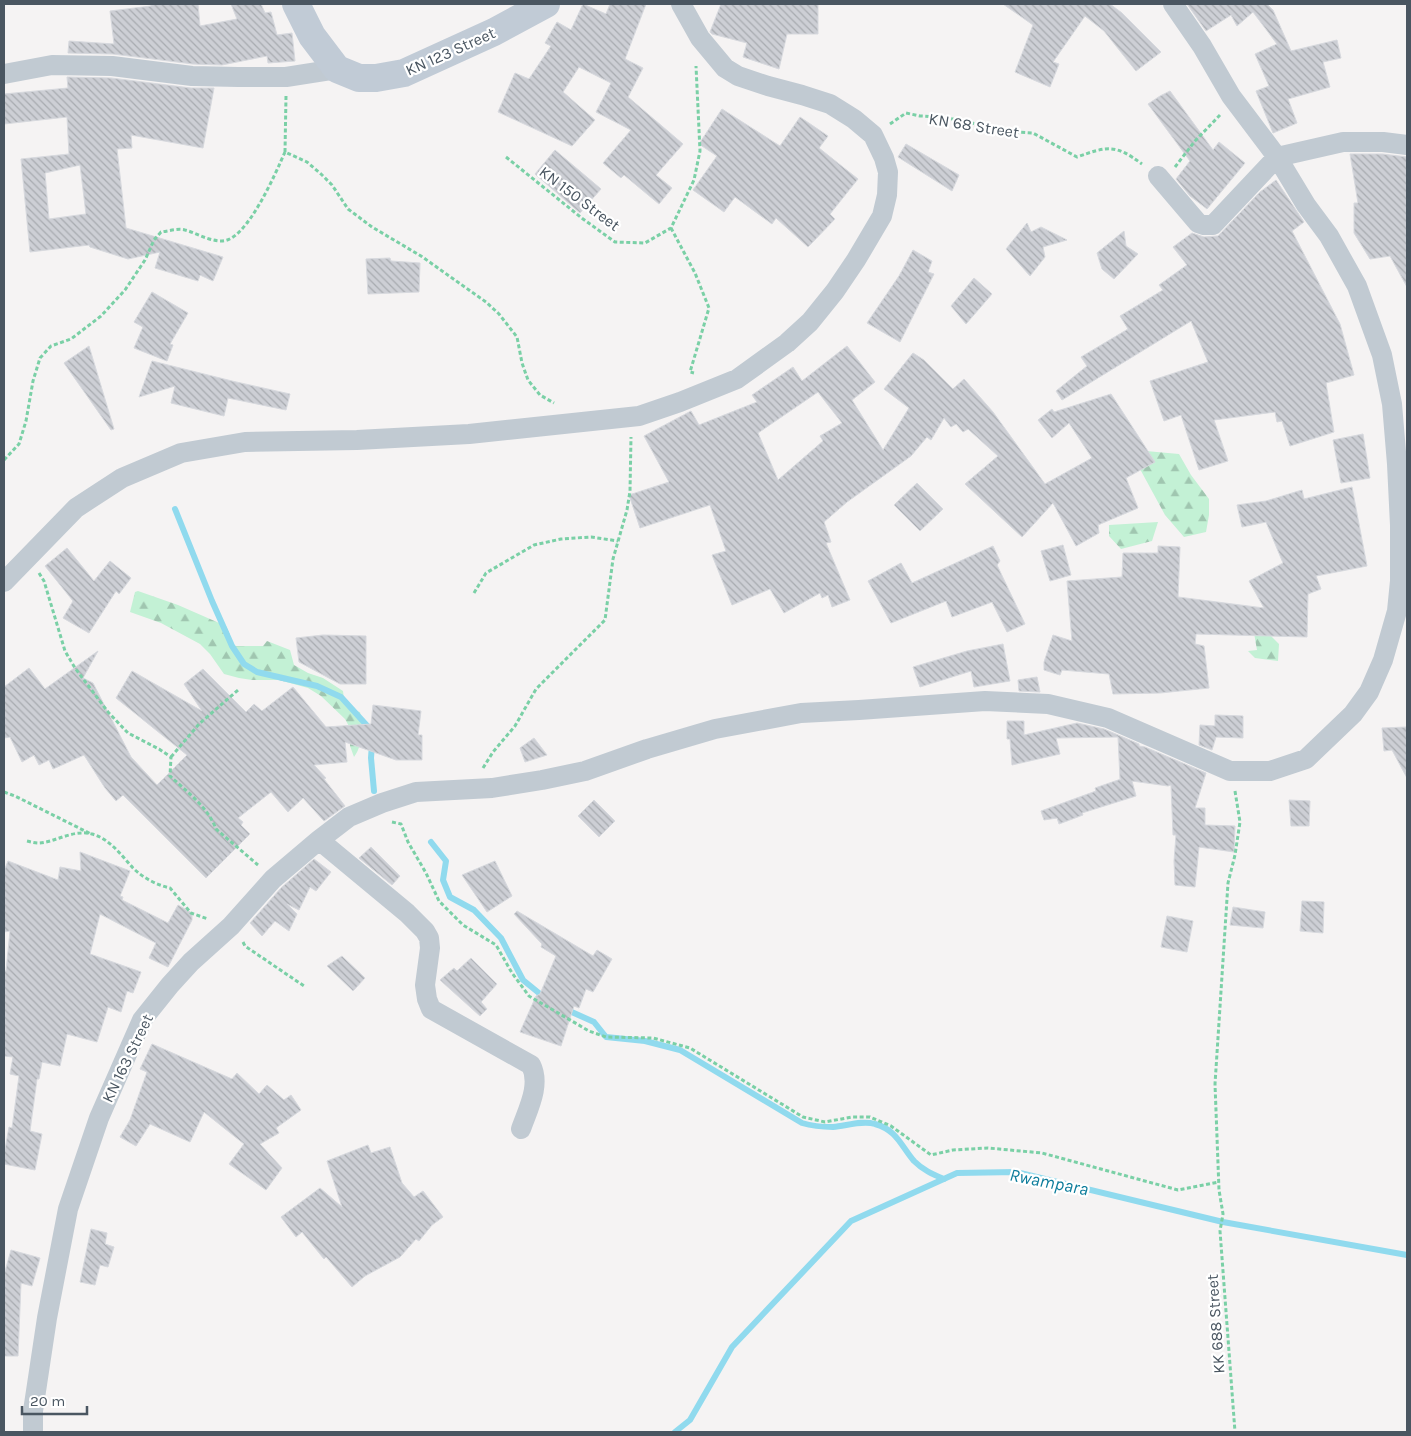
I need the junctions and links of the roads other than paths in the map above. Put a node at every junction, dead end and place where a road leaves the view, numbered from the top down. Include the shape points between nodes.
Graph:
1 (296, 4) edge
2 (546, 4) edge
3 (681, 4) edge
4 (1173, 4) edge
5 (337, 69) junction
6 (4, 74) edge
7 (1407, 145) edge
8 (1277, 157) junction
9 (1160, 178) road end
10 (4, 582) edge
11 (319, 840) junction
12 (521, 1129) dead end
13 (33, 1432) edge

1 - 5 main road via 312,36
2 - 5 main road, KN 123 Street via 494,32 404,72 359,78
3 - 10 street via 700,38 725,68 738,76 830,104 873,136 884,158 888,195 882,216 835,291 810,322 787,343 737,379 639,416 469,434 245,442 180,453 122,478 76,508
4 - 8 street via 1232,96
5 - 6 street via 286,77 192,76 112,66 52,65
7 - 8 street via 1344,142
8 - 9 street via 1213,225 1198,223
8 - 11 street, KN 163 Street via 1357,286 1382,354 1392,404 1400,525 1397,611 1383,660 1369,692 1353,714 1306,759 1270,771 1230,771 1108,718 1048,704 985,701 801,713 715,729 585,771 542,780 492,788 416,792 349,817
11 - 12 street via 425,931 430,948 425,985 431,1009 531,1065 535,1073 534,1087
11 - 13 street, KN 163 Street via 273,879 231,926 191,962 142,1020 99,1118 68,1209 47,1318 33,1411

